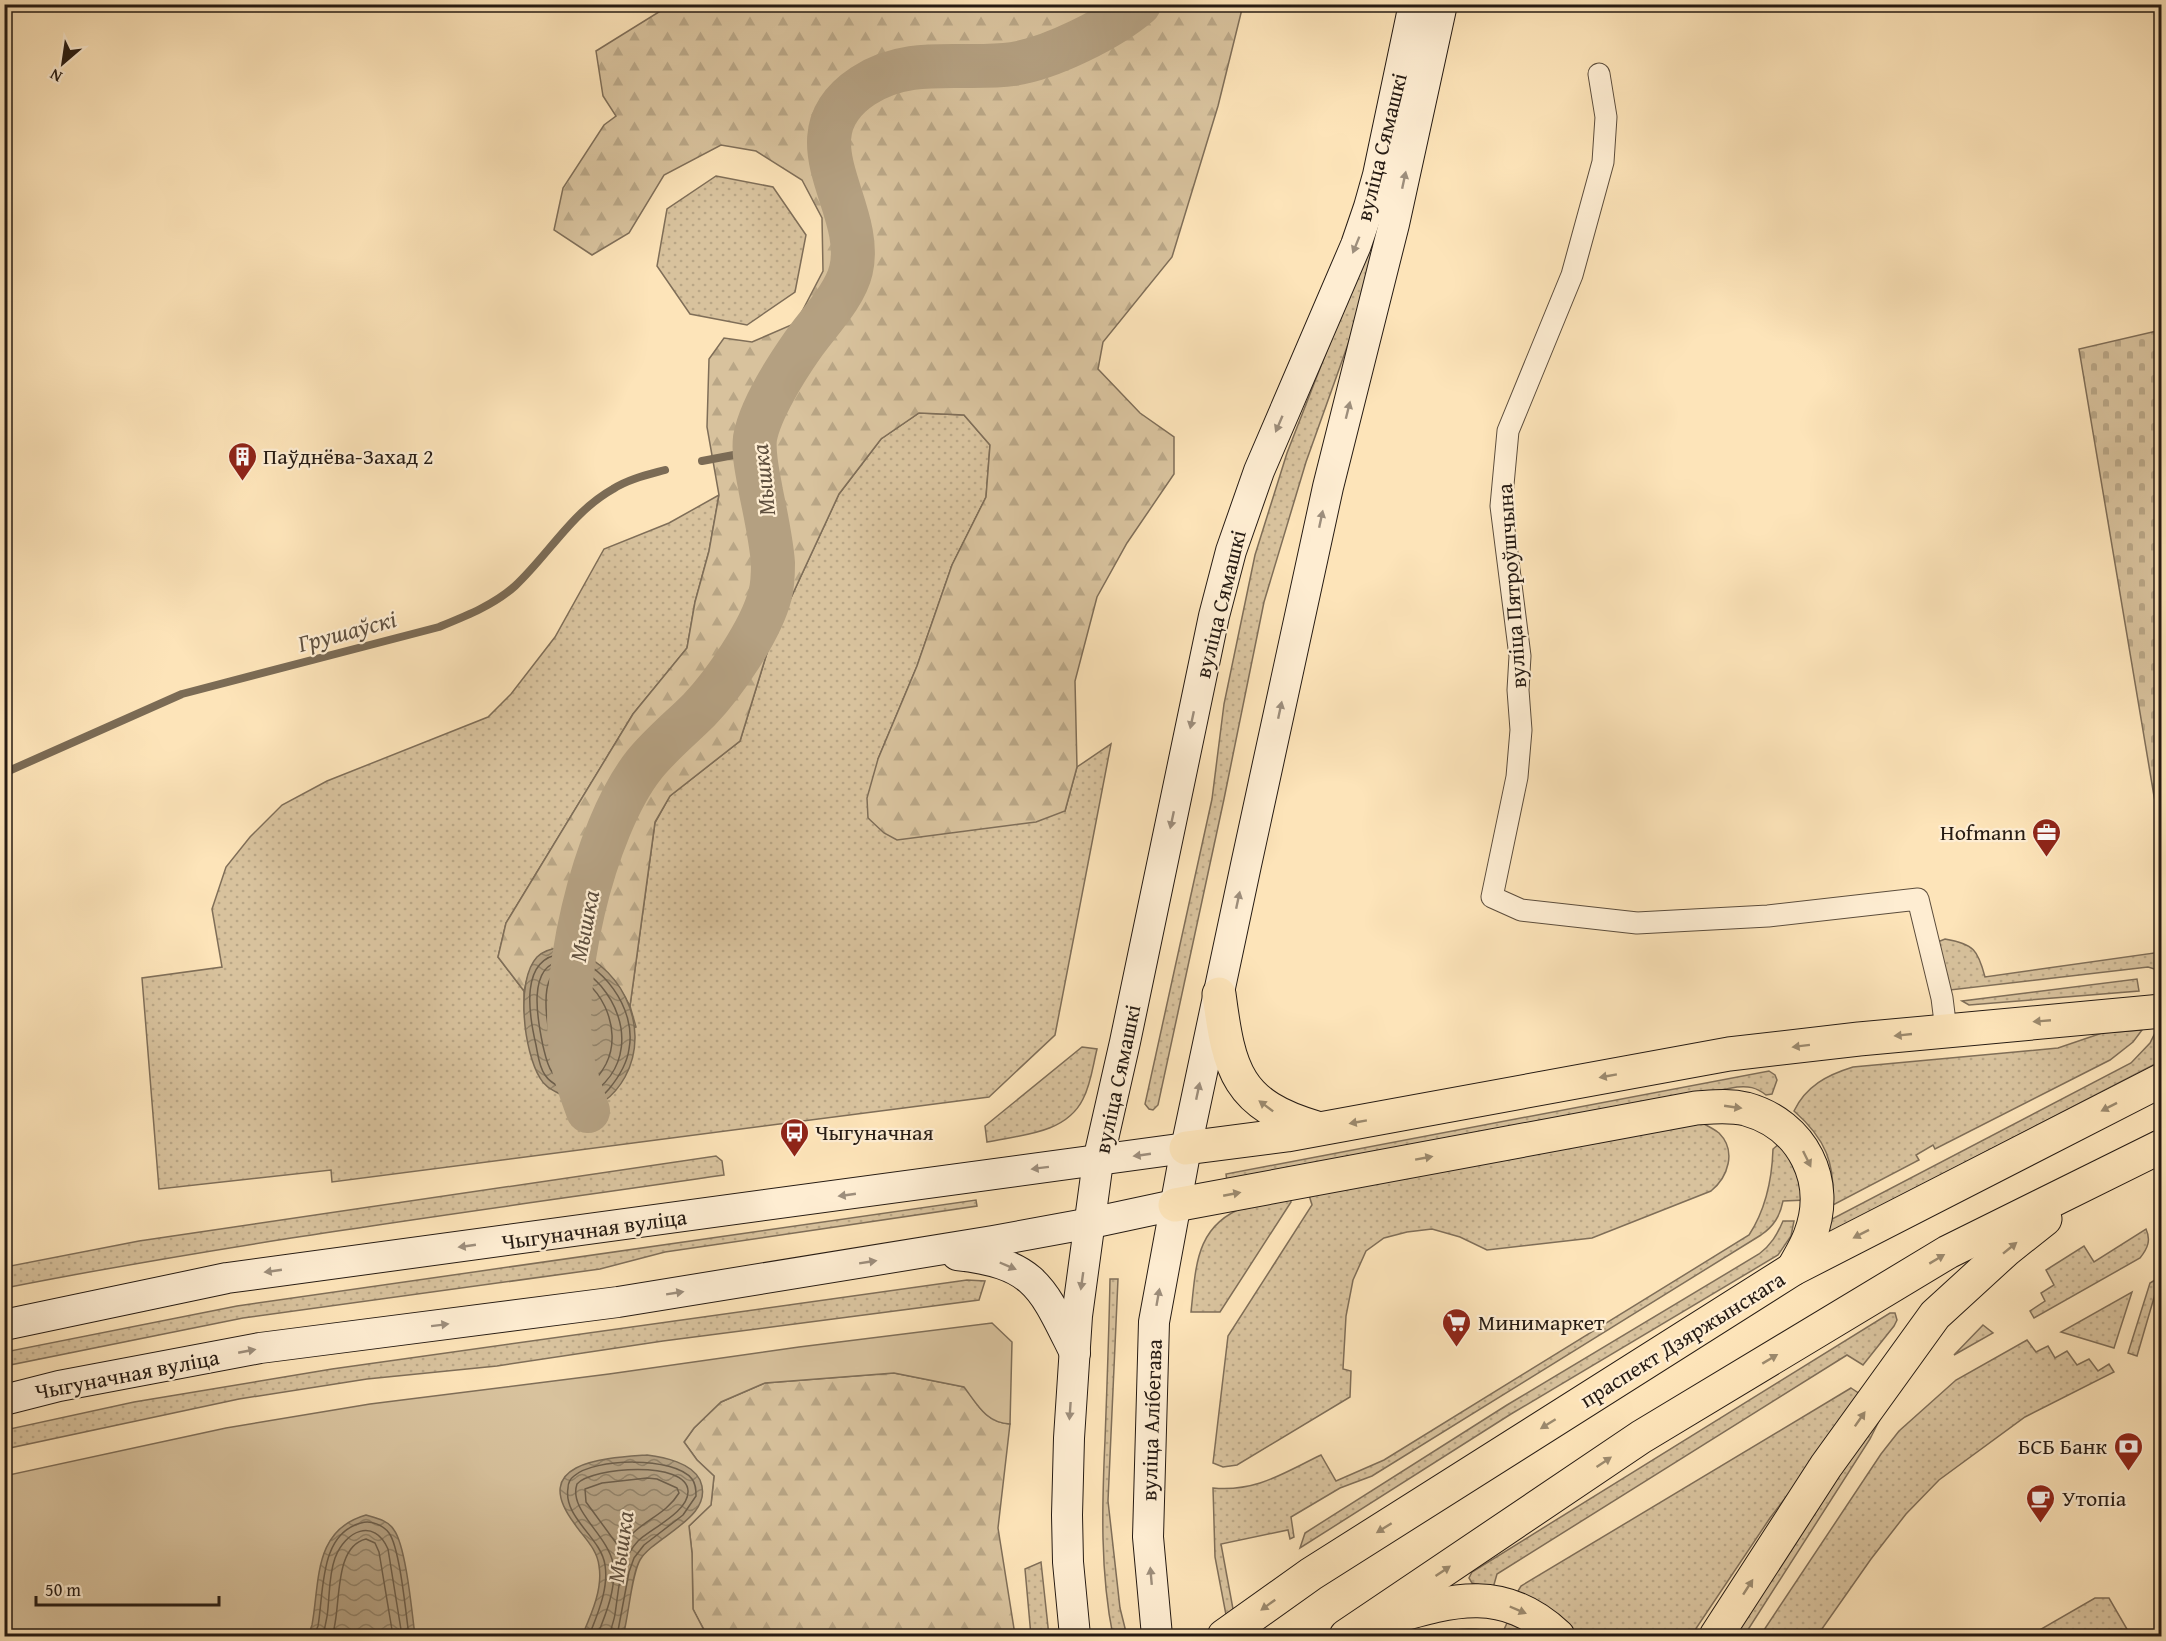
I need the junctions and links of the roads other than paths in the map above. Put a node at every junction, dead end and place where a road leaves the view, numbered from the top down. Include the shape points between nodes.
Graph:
1 (1414, 4) edge
2 (1442, 4) edge
3 (1599, 74) dead end
4 (1219, 994) junction
5 (2162, 1011) edge
6 (1946, 1030) junction
7 (2162, 1080) edge
8 (1319, 1129) junction
9 (2162, 1146) edge
10 (1186, 1148) junction
11 (1098, 1161) junction
12 (2101, 1175) junction
13 (1174, 1205) junction
14 (1091, 1223) junction
15 (930, 1252) junction
16 (1793, 1269) junction
17 (4, 1325) edge
18 (1075, 1353) junction
19 (4, 1400) edge
20 (1352, 1632) edge
21 (1074, 1636) edge
22 (1156, 1636) edge
23 (1224, 1636) edge
24 (1558, 1636) edge
25 (1716, 1636) edge

1 -> 11 main road, вуліца Сямашкі via 1370,207 1259,471 1231,551
4 -> 2 main road, вуліца Сямашкі via 1328,487 1394,224
3 - 6 street, вуліца Пятроўшчына via 1606,117 1603,162 1572,275 1508,431 1502,506 1520,656 1521,730 1517,777 1492,897 1521,910 1637,923 1768,915 1918,899
8 -> 4 main road via 1284,1118 1247,1090 1231,1062
10 -> 4 main road, вуліца Сямашкі
5 -> 6 main road
6 -> 8 main road via 1729,1054
7 -> 16 main road, праспект Дзяржынскага
8 - 10 main road
9 - 12 main road
10 -> 11 main road, Чыгуначная вуліца
10 - 13 main road, вуліца Сямашкі
11 - 14 main road, вуліца Сямашкі
11 -> 17 main road, Чыгуначная вуліца via 227,1278
20 -> 12 main road via 1641,1437 1948,1252
25 -> 12 main road via 1826,1467 1935,1315 2006,1250
13 - 14 main road, Чыгуначная вуліца
13 -> 16 main road via 1723,1106 1768,1117 1785,1128 1810,1160 1816,1182 1816,1210 1810,1236
22 -> 13 main road, вуліца Алібегава via 1148,1537 1154,1322
14 - 15 main road, Чыгуначная вуліца
14 -> 18 main road
15 -> 18 main road via 987,1258 1033,1281 1047,1297
19 -> 15 main road, Чыгуначная вуліца via 260,1348 618,1302
16 -> 23 main road, праспект Дзяржынскага via 1311,1574
18 -> 21 main road via 1067,1515
20 -> 24 main road via 1430,1606 1466,1600 1494,1601 1539,1620

